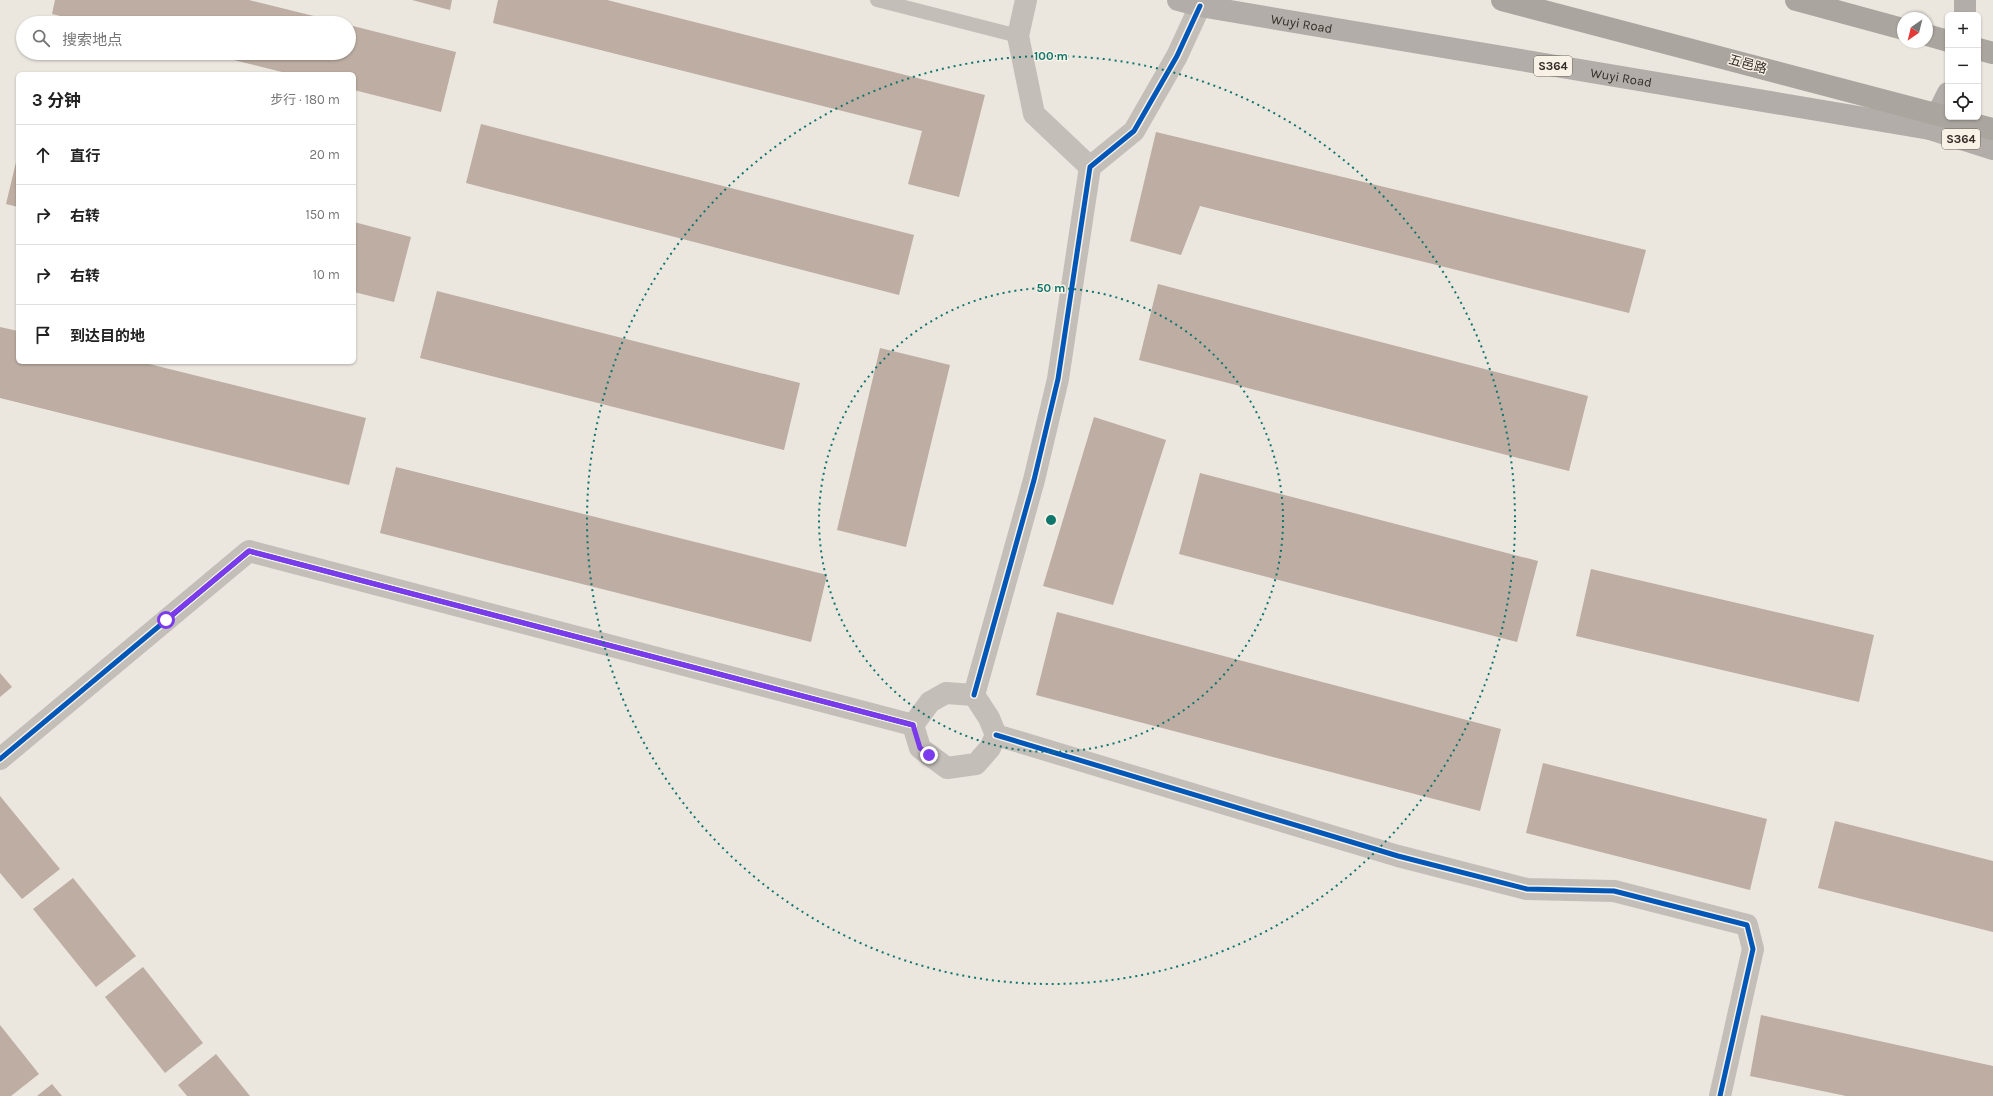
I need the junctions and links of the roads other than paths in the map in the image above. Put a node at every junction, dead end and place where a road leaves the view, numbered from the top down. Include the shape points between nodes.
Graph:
1 (877, 0) edge
2 (1026, 0) edge
3 (1178, 0) edge
4 (1502, 0) edge
5 (1796, 0) edge
6 (1965, 0) edge
7 (1200, 6) junction
8 (1965, 12) edge
9 (1897, 27) edge
10 (1018, 36) junction
11 (1933, 37) edge
12 (1945, 40) edge
13 (1981, 50) edge
14 (1993, 53) edge
15 (1945, 99) edge
16 (1930, 129) junction
17 (1993, 129) edge
18 (1993, 149) edge
19 (1090, 167) junction
20 (974, 695) junction
21 (913, 725) junction
22 (996, 735) junction
23 (0, 759) edge
24 (1720, 1096) edge

1 - 10 lane
2 - 10 street
3 - 7 main road, Wuyi Road / S364
4 - 17 highway, 五邑路, bridge
5 - 9 highway
6 - 8 main road
7 - 16 main road, Wuyi Road / S364
7 - 19 street via 1177,56 1134,131
10 - 19 street via 1034,114
11 - 12 highway
13 - 14 highway
15 - 16 main road
16 - 18 main road, Wuyi Road / S364
19 - 20 street via 1058,379 1034,480
20 - 21 street via 946,693 930,702
20 - 22 street via 989,718
21 - 22 street via 920,748 947,768 976,764 990,748
21 - 23 street via 249,551
22 - 24 street via 1398,856 1527,889 1614,891 1747,925 1753,949

